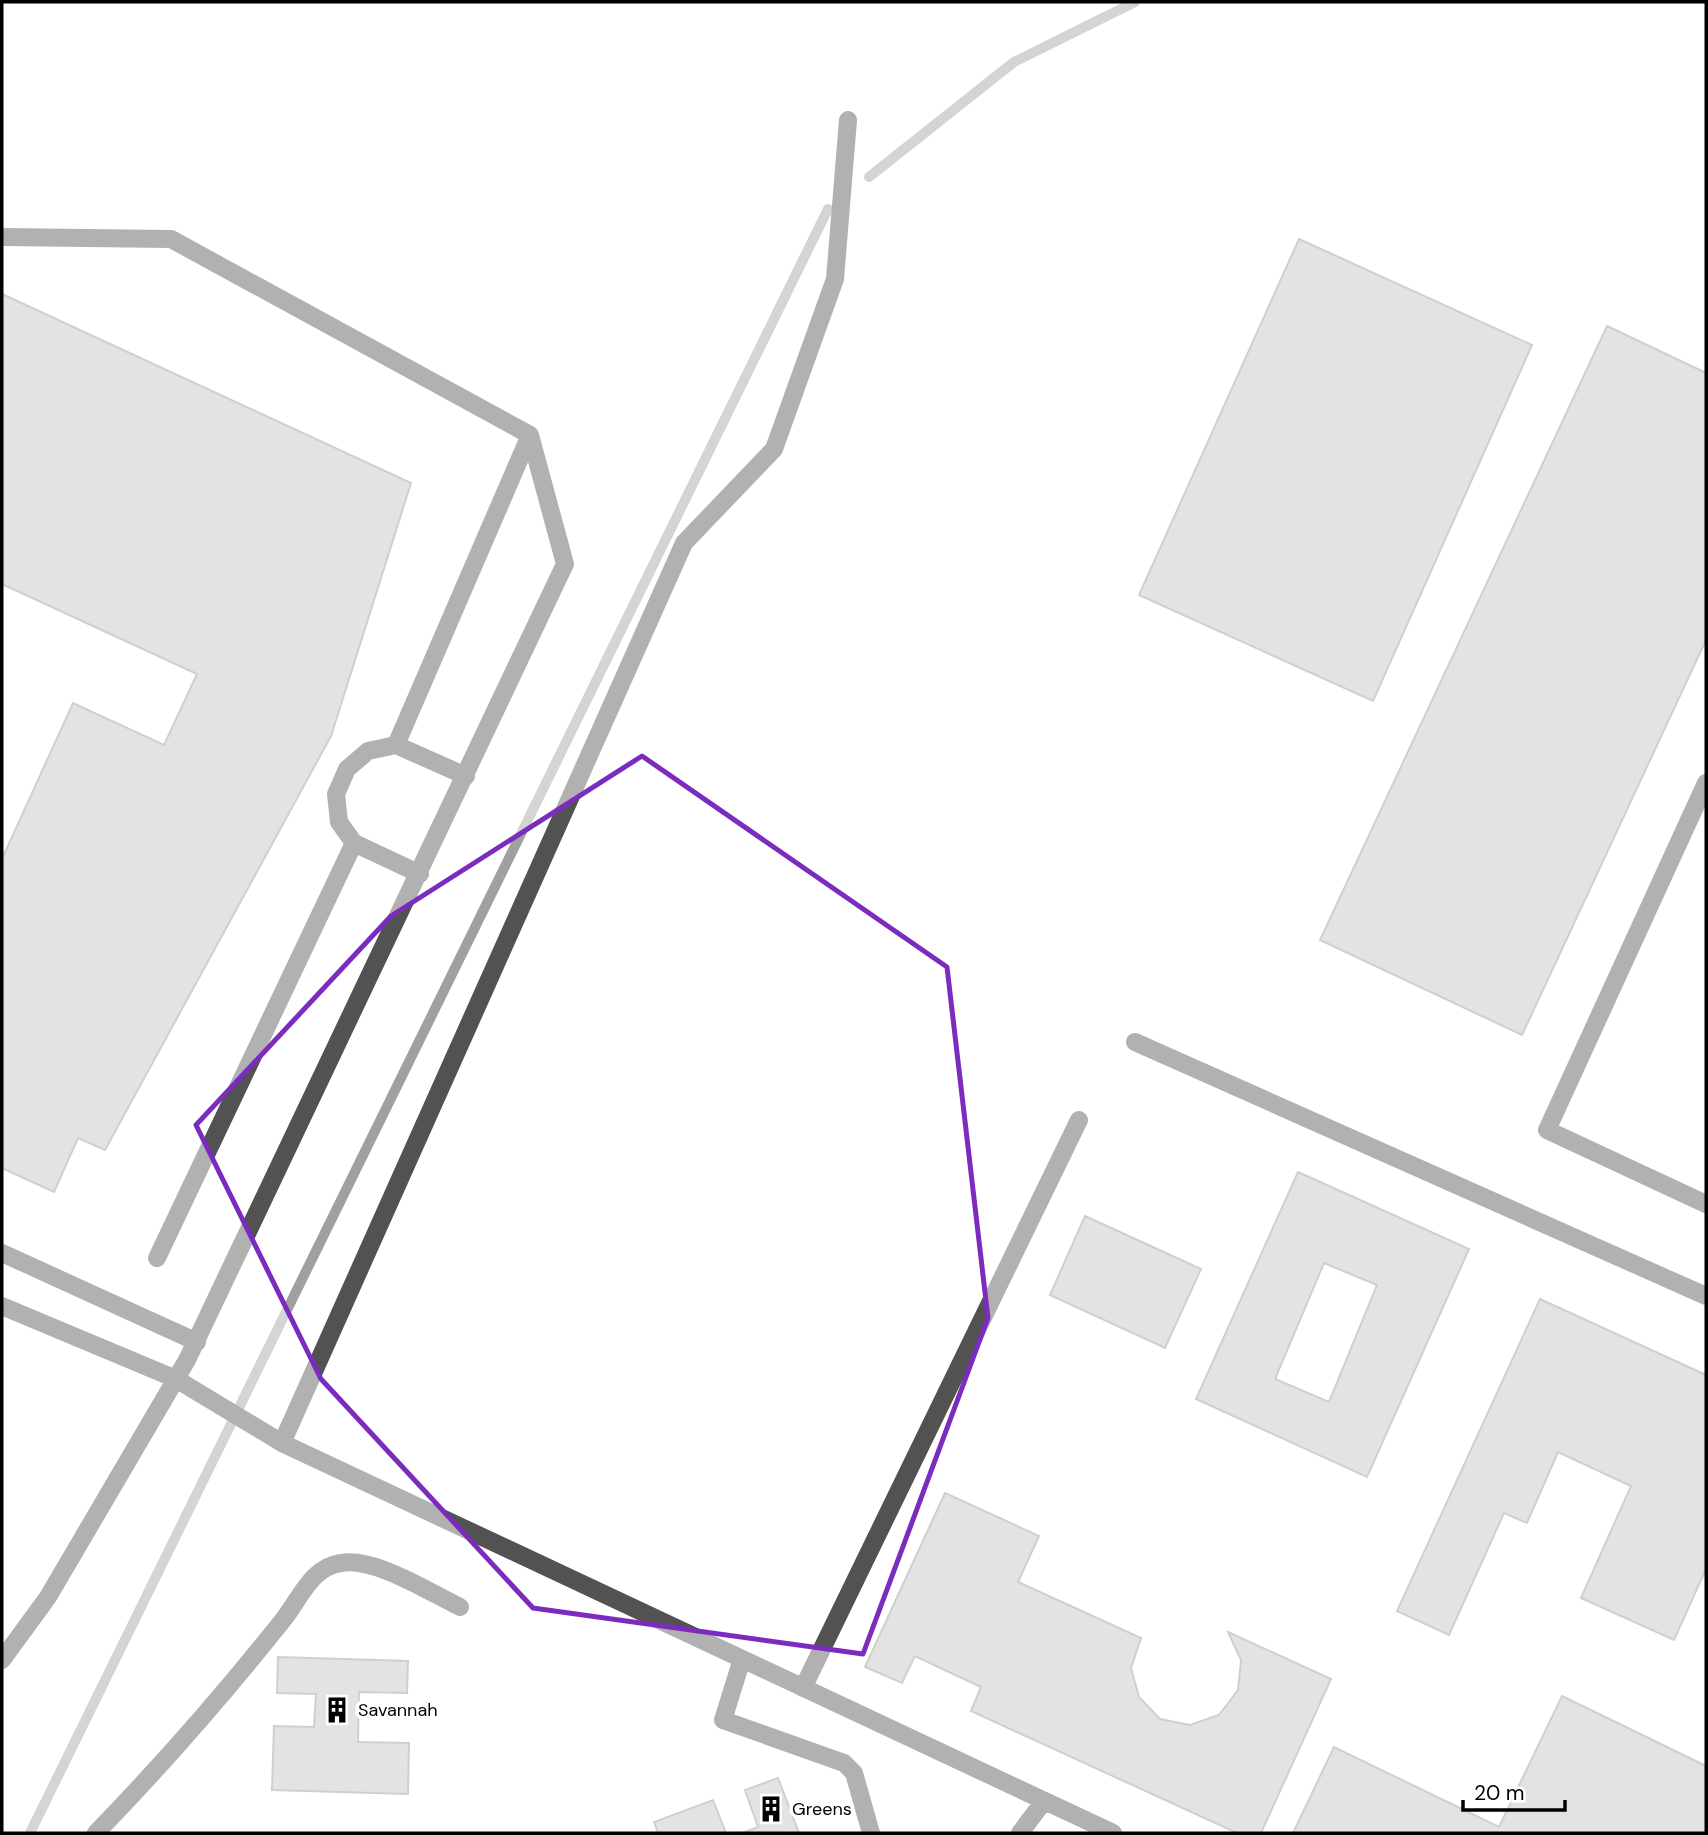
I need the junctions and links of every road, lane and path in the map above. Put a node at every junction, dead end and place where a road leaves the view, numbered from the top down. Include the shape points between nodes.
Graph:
1 (848, 120) dead end
2 (2, 237) edge
3 (530, 435) junction
4 (396, 745) junction
5 (466, 776) junction
6 (1706, 783) edge
7 (354, 843) junction
8 (420, 874) junction
9 (1135, 1042) dead end
10 (1079, 1120) dead end
11 (1706, 1204) edge
12 (2, 1253) edge
13 (157, 1258) dead end
14 (1706, 1296) edge
15 (2, 1306) edge
16 (197, 1342) junction
17 (176, 1379) junction
18 (282, 1443) junction
19 (460, 1607) dead end
20 (742, 1659) junction
21 (2, 1660) edge
22 (803, 1688) junction
23 (1044, 1801) junction
24 (96, 1833) edge
25 (871, 1833) edge
26 (1020, 1833) edge
27 (1113, 1833) edge

1 - 18 street via 835,279 774,449 684,543
2 - 3 street via 171,239
3 - 4 street
3 - 5 street via 565,564
4 - 5 street
4 - 7 street via 368,751 343,777 336,794 339,822
5 - 8 street
6 - 11 street via 1547,1130
7 - 8 street
7 - 13 street
8 - 16 street
9 - 14 street
10 - 22 street
12 - 16 street
15 - 17 street
16 - 17 street
17 - 18 street
17 - 21 street via 48,1597
18 - 20 street
19 - 24 street via 382,1569 343,1562 320,1569 172,1754
20 - 22 street
20 - 25 street via 723,1720 844,1763 854,1773
22 - 23 street
23 - 26 street
23 - 27 street

